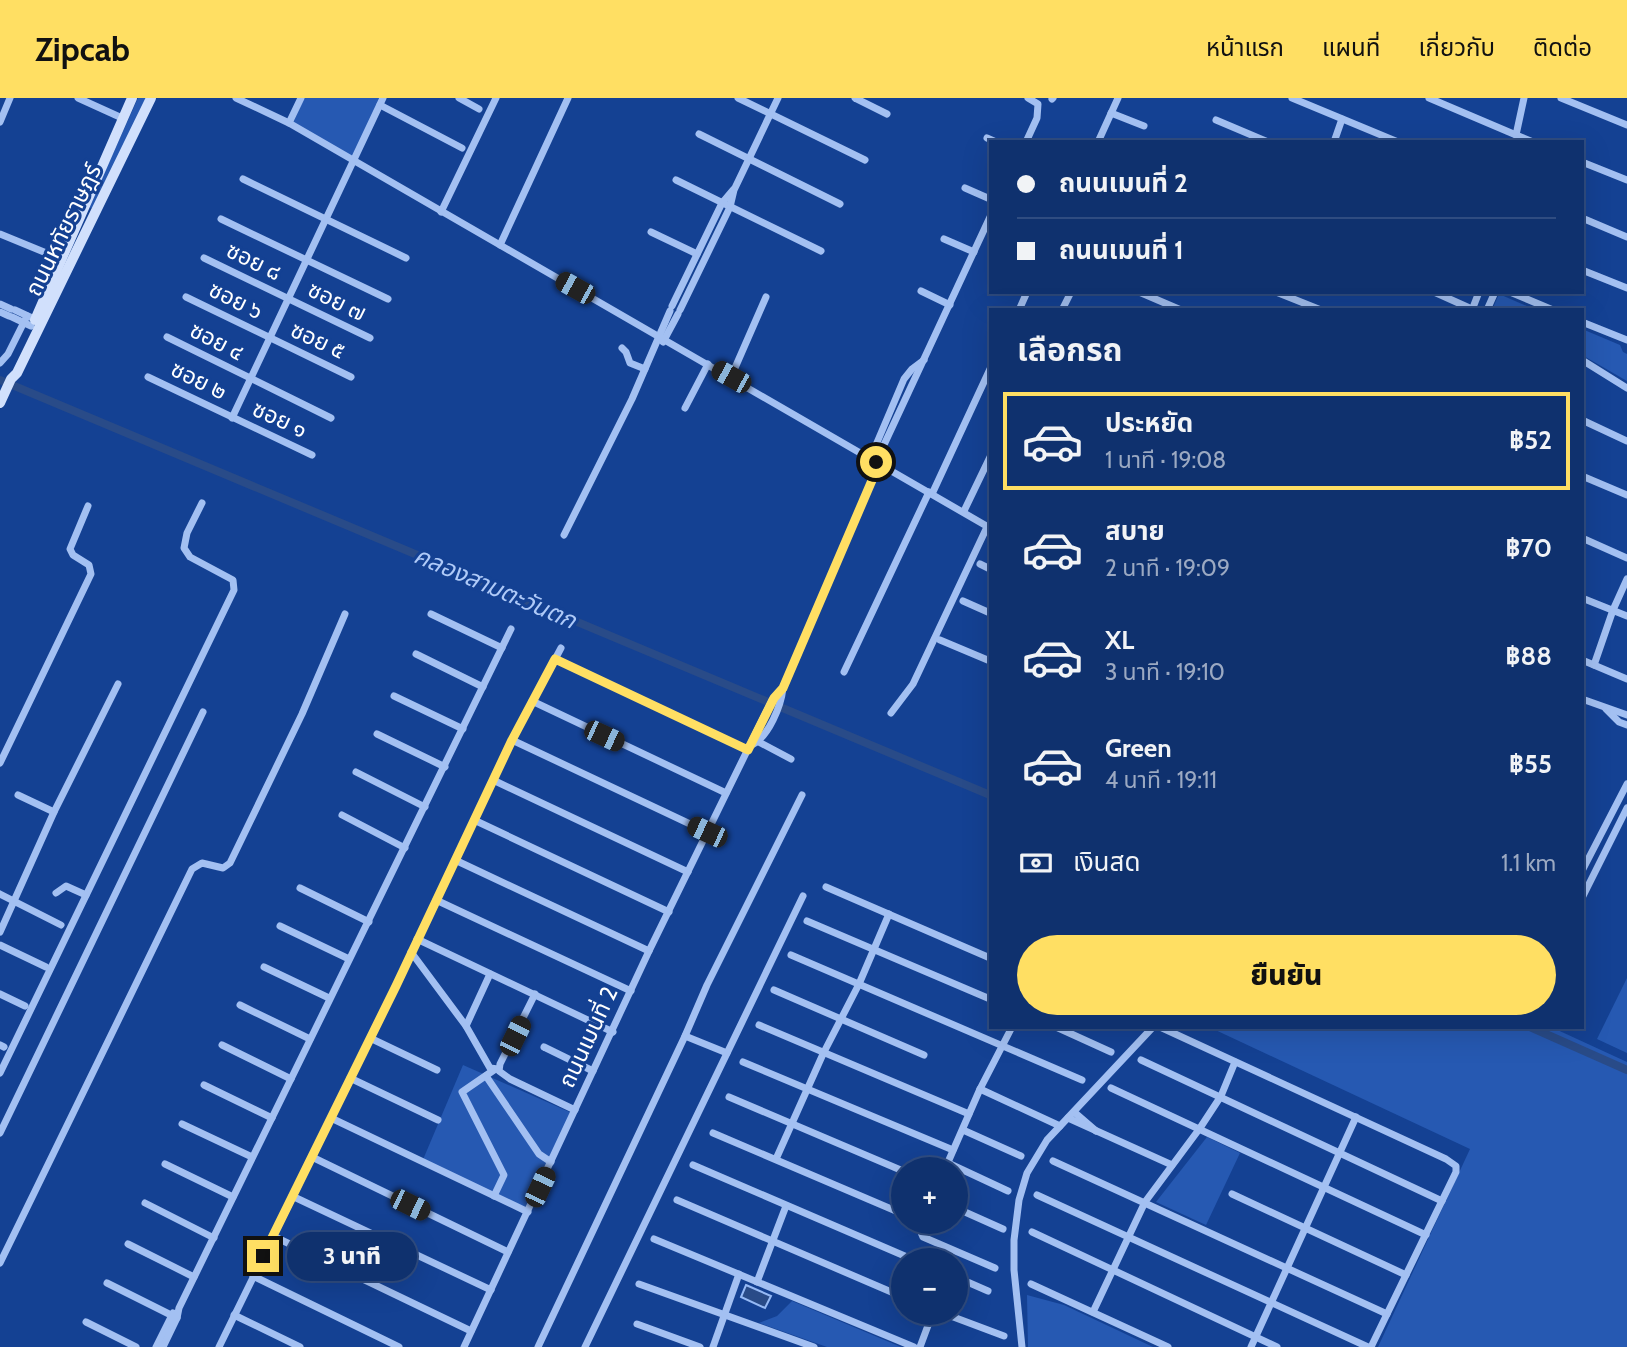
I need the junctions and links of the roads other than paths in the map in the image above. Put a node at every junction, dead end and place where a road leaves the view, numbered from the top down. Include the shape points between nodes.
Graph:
1 (10, 98) edge
2 (78, 98) edge
3 (132, 98) edge
4 (150, 98) edge
5 (236, 98) edge
6 (301, 98) edge
7 (459, 98) edge
8 (496, 98) edge
9 (568, 98) edge
10 (738, 98) edge
11 (778, 98) edge
12 (855, 98) edge
13 (1028, 98) edge
14 (1118, 98) edge
15 (1292, 98) edge
16 (1429, 98) edge
17 (1524, 98) edge
18 (1561, 98) edge
19 (381, 101) edge
20 (479, 109) dead end
21 (1111, 113) junction
22 (771, 114) junction
23 (887, 114) dead end
24 (122, 118) junction
25 (1342, 118) junction
26 (1216, 120) dead end
27 (0, 122) edge
28 (289, 123) junction
29 (1627, 125) edge
30 (1144, 126) dead end
31 (699, 134) dead end
32 (1516, 135) junction
33 (987, 138) dead end
34 (992, 140) edge
35 (1027, 140) edge
36 (1099, 140) edge
37 (1263, 140) edge
38 (1335, 140) edge
39 (1393, 140) edge
40 (1529, 140) edge
41 (462, 148) dead end
42 (748, 159) junction
43 (865, 160) dead end
44 (354, 161) junction
45 (1584, 163) edge
46 (243, 179) dead end
47 (676, 180) dead end
48 (1627, 180) edge
49 (965, 188) dead end
50 (734, 190) junction
51 (989, 199) edge
52 (722, 203) junction
53 (840, 204) dead end
54 (730, 207) junction
55 (441, 212) junction
56 (989, 218) edge
57 (221, 219) dead end
58 (326, 219) junction
59 (1584, 219) edge
60 (651, 232) dead end
61 (0, 234) edge
62 (1627, 237) edge
63 (944, 239) dead end
64 (500, 245) junction
65 (821, 251) dead end
66 (974, 253) junction
67 (697, 254) junction
68 (204, 258) dead end
69 (406, 258) dead end
70 (61, 259) junction
71 (307, 260) junction
72 (1584, 271) edge
73 (1627, 289) edge
74 (921, 291) dead end
75 (1144, 294) edge
76 (1281, 294) edge
77 (1439, 294) edge
78 (1515, 294) edge
79 (186, 297) dead end
80 (766, 297) dead end
81 (288, 298) junction
82 (388, 299) dead end
83 (0, 304) edge
84 (950, 305) junction
85 (1177, 308) edge
86 (1316, 308) edge
87 (1471, 308) edge
88 (1548, 308) edge
89 (675, 310) junction
90 (0, 312) edge
91 (12, 313) junction
92 (29, 321) junction
93 (1584, 323) edge
94 (167, 337) dead end
95 (268, 337) junction
96 (370, 338) dead end
97 (662, 338) junction
98 (1627, 340) edge
99 (622, 348) dead end
100 (24, 351) junction
101 (1584, 361) edge
102 (0, 363) edge
103 (708, 364) junction
104 (645, 369) junction
105 (989, 371) edge
106 (148, 377) dead end
107 (351, 377) dead end
108 (731, 377) junction
109 (249, 379) junction
110 (1627, 388) edge
111 (0, 402) edge
112 (685, 408) dead end
113 (232, 418) junction
114 (331, 418) dead end
115 (1584, 421) edge
116 (1627, 441) edge
117 (312, 455) dead end
118 (989, 459) edge
119 (875, 462) junction
120 (1584, 477) edge
121 (930, 493) junction
122 (1627, 495) edge
123 (202, 503) dead end
124 (88, 506) dead end
125 (964, 511) junction
126 (989, 527) edge
127 (565, 535) dead end
128 (1584, 539) edge
129 (1627, 558) edge
130 (979, 564) dead end
131 (989, 569) edge
132 (1627, 579) edge
133 (1624, 594) edge
134 (1584, 599) edge
135 (963, 601) dead end
136 (1613, 610) junction
137 (989, 613) edge
138 (345, 614) dead end
139 (432, 614) dead end
140 (1627, 616) edge
141 (511, 629) dead end
142 (940, 640) dead end
143 (502, 648) junction
144 (561, 648) dead end
145 (416, 654) dead end
146 (555, 659) junction
147 (989, 661) edge
148 (1584, 661) edge
149 (1594, 665) junction
150 (844, 672) dead end
151 (1627, 679) edge
152 (118, 684) dead end
153 (483, 687) junction
154 (394, 696) dead end
155 (1584, 700) edge
156 (532, 701) junction
157 (1605, 708) junction
158 (203, 712) dead end
159 (891, 712) dead end
160 (1627, 715) edge
161 (1627, 725) edge
162 (463, 729) junction
163 (377, 734) dead end
164 (512, 740) junction
165 (753, 744) junction
166 (791, 759) dead end
167 (0, 763) edge
168 (444, 767) junction
169 (356, 772) dead end
170 (493, 780) junction
171 (1627, 784) edge
172 (726, 793) junction
173 (18, 795) dead end
174 (802, 795) dead end
175 (425, 807) junction
176 (1627, 808) edge
177 (54, 812) junction
178 (342, 815) dead end
179 (474, 820) junction
180 (707, 832) junction
181 (405, 848) junction
182 (455, 860) junction
183 (1584, 867) edge
184 (688, 872) junction
185 (826, 887) dead end
186 (300, 888) dead end
187 (0, 894) edge
188 (56, 894) dead end
189 (1584, 894) edge
190 (86, 895) junction
191 (803, 896) dead end
192 (436, 900) junction
193 (14, 901) junction
194 (669, 912) junction
195 (889, 914) junction
196 (807, 921) dead end
197 (369, 922) junction
198 (61, 925) dead end
199 (280, 926) dead end
200 (0, 932) edge
201 (418, 939) junction
202 (0, 945) edge
203 (874, 949) junction
204 (649, 951) junction
205 (411, 952) junction
206 (791, 955) dead end
207 (989, 958) edge
208 (349, 959) junction
209 (46, 967) dead end
210 (264, 967) dead end
211 (490, 974) junction
212 (859, 984) junction
213 (774, 990) dead end
214 (631, 991) junction
215 (0, 994) edge
216 (535, 994) junction
217 (330, 998) junction
218 (989, 999) edge
219 (240, 1005) dead end
220 (25, 1006) dead end
221 (841, 1019) junction
222 (759, 1025) dead end
223 (466, 1026) junction
224 (1011, 1029) edge
225 (1060, 1029) edge
226 (1151, 1029) edge
227 (1164, 1029) edge
228 (612, 1032) junction
229 (685, 1036) junction
230 (310, 1038) junction
231 (370, 1038) junction
232 (222, 1045) dead end
233 (544, 1047) dead end
234 (1004, 1047) junction
235 (1111, 1052) dead end
236 (727, 1053) junction
237 (823, 1054) junction
238 (924, 1055) dead end
239 (1141, 1060) dead end
240 (743, 1062) dead end
241 (1235, 1062) junction
242 (497, 1069) junction
243 (437, 1070) dead end
244 (593, 1071) junction
245 (0, 1073) edge
246 (486, 1076) junction
247 (350, 1078) junction
248 (291, 1079) junction
249 (1083, 1080) dead end
250 (204, 1085) dead end
251 (1111, 1088) dead end
252 (807, 1089) junction
253 (980, 1090) junction
254 (1221, 1096) junction
255 (729, 1097) dead end
256 (575, 1110) junction
257 (968, 1114) junction
258 (1071, 1115) junction
259 (1356, 1117) junction
260 (272, 1118) junction
261 (331, 1118) junction
262 (438, 1120) dead end
263 (182, 1124) dead end
264 (792, 1124) junction
265 (1060, 1126) junction
266 (1200, 1128) junction
267 (962, 1130) junction
268 (0, 1133) edge
269 (713, 1133) dead end
270 (953, 1150) junction
271 (1342, 1152) junction
272 (1021, 1156) dead end
273 (253, 1157) junction
274 (312, 1157) junction
275 (950, 1157) edge
276 (776, 1158) junction
277 (1053, 1161) dead end
278 (551, 1162) junction
279 (165, 1164) dead end
280 (693, 1165) dead end
281 (1172, 1165) junction
282 (891, 1166) edge
283 (968, 1175) edge
284 (1325, 1187) junction
285 (1008, 1191) dead end
286 (1232, 1194) dead end
287 (1037, 1195) dead end
288 (292, 1196) junction
289 (494, 1196) junction
290 (233, 1197) junction
291 (677, 1200) dead end
292 (1442, 1201) junction
293 (1145, 1202) junction
294 (145, 1203) dead end
295 (786, 1206) junction
296 (891, 1209) edge
297 (528, 1212) junction
298 (968, 1213) edge
299 (1307, 1227) junction
300 (1003, 1229) dead end
301 (1032, 1232) dead end
302 (922, 1234) edge
303 (1426, 1235) junction
304 (273, 1236) junction
305 (1127, 1236) junction
306 (214, 1238) junction
307 (654, 1239) dead end
308 (772, 1241) junction
309 (128, 1244) dead end
310 (891, 1250) edge
311 (509, 1252) junction
312 (0, 1262) edge
313 (995, 1268) dead end
314 (1289, 1268) junction
315 (1111, 1270) junction
316 (739, 1274) junction
317 (1406, 1275) junction
318 (253, 1276) junction
319 (194, 1277) junction
320 (757, 1282) junction
321 (968, 1282) edge
322 (107, 1283) dead end
323 (639, 1284) dead end
324 (1031, 1284) dead end
325 (491, 1290) junction
326 (988, 1291) dead end
327 (891, 1292) edge
328 (1273, 1302) junction
329 (1093, 1312) junction
330 (1387, 1314) junction
331 (234, 1315) junction
332 (175, 1316) junction
333 (725, 1316) junction
334 (86, 1322) dead end
335 (968, 1322) edge
336 (637, 1324) dead end
337 (928, 1325) edge
338 (471, 1331) junction
339 (1004, 1336) dead end
340 (1256, 1337) junction
341 (136, 1347) edge
342 (156, 1347) edge
343 (163, 1347) edge
344 (219, 1347) edge
345 (300, 1347) edge
346 (399, 1347) edge
347 (464, 1347) edge
348 (538, 1347) edge
349 (585, 1347) edge
350 (700, 1347) edge
351 (713, 1347) edge
352 (814, 1347) edge
353 (914, 1347) edge
354 (920, 1347) edge
355 (1022, 1347) edge
356 (1168, 1347) edge
357 (1251, 1347) edge
358 (1277, 1347) edge
359 (1370, 1347) edge

1 - 27 street
2 - 24 street
3 - 24 main road, ถนนหทัยราษฎร์
4 - 100 main road, ถนนหทัยราษฎร์
5 - 28 street
6 - 28 street
7 - 20 street
8 - 55 street
9 - 64 street
10 - 22 street
11 - 22 street
12 - 23 street
13 - 35 street via 1038,104 1039,112
14 - 21 street
15 - 25 street
16 - 32 street
17 - 32 street
18 - 29 street
19 - 41 street
19 - 44 street
21 - 30 street
21 - 36 street
22 - 42 street
22 - 43 street
24 - 70 main road, ถนนหทัยราษฎร์
25 - 38 street
25 - 39 street
26 - 37 street
28 - 44 street
31 - 42 street
32 - 40 street
33 - 34 street
42 - 50 street
42 - 53 street
44 - 55 street
44 - 58 street
45 - 48 street
46 - 58 street
47 - 52 street
49 - 51 street
50 - 52 street
50 - 54 street
52 - 54 street
52 - 67 street
54 - 65 street
54 - 89 street
55 - 64 street
56 - 66 street, ถนนเมนที่ 2
57 - 71 street
58 - 69 street
58 - 71 street
59 - 62 street
60 - 67 street
61 - 70 street
63 - 66 street
64 - 97 street
66 - 84 street, ถนนเมนที่ 2
67 - 89 street
68 - 81 street, ซอย ๘
70 - 92 main road, ถนนหทัยราษฎร์
71 - 81 street
71 - 82 street
72 - 73 street
74 - 84 street
75 - 85 street
76 - 86 street
77 - 87 street
78 - 88 street
79 - 95 street, ซอย ๖
80 - 108 street
81 - 95 street
81 - 96 street, ซอย ๗
83 - 91 street
84 - 119 street, ถนนเมนที่ 2 via 925,360 904,379
89 - 97 street
90 - 91 street
91 - 92 street
92 - 100 main road, ถนนหทัยราษฎร์
92 - 102 street
93 - 98 street
94 - 109 street, ซอย ๔
95 - 107 street, ซอย ๕
95 - 109 street
97 - 103 street
97 - 104 street
99 - 104 street via 631,363
100 - 111 main road, ถนนหทัยราษฎร์
101 - 110 street
103 - 108 street
103 - 112 street
104 - 127 street
105 - 121 street
106 - 113 street, ซอย ๒
108 - 119 street
109 - 113 street
109 - 114 street, ซอย ๔
113 - 117 street, ซอย ๑
115 - 116 street
118 - 125 street
119 - 121 street
119 - 165 street, ถนนเมนที่ 2 via 783,688
120 - 122 street
121 - 125 street
121 - 150 street
123 - 190 street via 184,548 233,580 234,590
124 - 167 street via 70,549 89,565 90,574
125 - 126 street
126 - 159 street via 913,684
128 - 129 street
130 - 131 street
132 - 133 street
133 - 136 street
134 - 136 street
135 - 137 street
136 - 140 street
136 - 149 street
138 - 312 street via 230,863 223,868 202,863 191,869
139 - 143 street
141 - 143 street
142 - 147 street
143 - 153 street
144 - 146 street
145 - 153 street
146 - 156 street
146 - 165 street
148 - 149 street
149 - 151 street
152 - 177 street
153 - 162 street
154 - 162 street
155 - 157 street
156 - 164 street
156 - 172 street
157 - 160 street
157 - 161 street
158 - 268 street
162 - 168 street
163 - 168 street
164 - 170 street
164 - 180 street
165 - 166 street
165 - 172 street, ถนนเมนที่ 2
168 - 175 street
169 - 175 street
170 - 179 street
170 - 184 street
171 - 183 street
172 - 180 street, ถนนเมนที่ 2
173 - 177 street
174 - 229 street
175 - 181 street
176 - 189 street
177 - 193 street
178 - 181 street
179 - 182 street
179 - 194 street
180 - 184 street, ถนนเมนที่ 2
181 - 197 street
182 - 192 street
182 - 204 street
184 - 194 street, ถนนเมนที่ 2
185 - 195 street
186 - 197 street
187 - 193 street
188 - 190 street via 66,886
190 - 245 street
191 - 236 street
192 - 201 street
192 - 214 street
193 - 198 street
193 - 200 street
194 - 204 street, ถนนเมนที่ 2
195 - 203 street
195 - 207 street
196 - 203 street
197 - 208 street
199 - 208 street
201 - 205 street
201 - 211 street
202 - 209 street
203 - 212 street
203 - 218 street
204 - 214 street, ถนนเมนที่ 2
205 - 223 street
205 - 231 street
206 - 212 street
208 - 217 street
210 - 217 street
211 - 216 street
211 - 223 street
212 - 221 street
212 - 234 street
213 - 221 street
214 - 228 street, ถนนเมนที่ 2
215 - 220 street
216 - 228 street
216 - 242 street
217 - 230 street
219 - 230 street
221 - 237 street
221 - 238 street
222 - 237 street
223 - 242 street via 490,1068
224 - 234 street
225 - 235 street
226 - 258 street
227 - 241 street
228 - 244 street, ถนนเมนที่ 2
229 - 236 street
229 - 348 street
230 - 248 street
231 - 243 street
231 - 247 street
232 - 248 street
233 - 244 street
234 - 249 street
234 - 253 street
236 - 349 street
237 - 252 street
237 - 257 street
239 - 254 street
240 - 252 street
241 - 254 street
241 - 259 street
242 - 246 street
242 - 256 street
244 - 256 street, ถนนเมนที่ 2
246 - 278 street via 539,1154
246 - 289 street via 462,1092 504,1175
247 - 261 street
247 - 262 street
248 - 260 street
250 - 260 street
251 - 266 street
252 - 264 street
252 - 270 street
253 - 257 street
253 - 265 street
254 - 266 street
254 - 271 street
255 - 264 street
256 - 278 street, ถนนเมนที่ 2
257 - 267 street
258 - 265 street
258 - 281 street
259 - 271 street
259 - 292 street via 1453,1162 1456,1172
260 - 273 street
261 - 274 street
261 - 289 street
263 - 273 street
264 - 276 street
264 - 282 street
265 - 355 street via 1027,1173 1015,1222 1014,1270
266 - 281 street
266 - 284 street
267 - 270 street
267 - 272 street
269 - 276 street
270 - 275 street
271 - 284 street
271 - 292 street
273 - 290 street
274 - 288 street
274 - 311 street
276 - 296 street
277 - 293 street
278 - 297 street, ถนนเมนที่ 2
279 - 290 street
280 - 295 street
281 - 293 street
283 - 285 street
284 - 299 street
284 - 303 street
286 - 299 street
287 - 305 street
288 - 304 street
288 - 325 street
289 - 297 street
290 - 306 street
291 - 308 street
292 - 303 street
293 - 305 street
293 - 314 street
294 - 306 street
295 - 308 street
295 - 310 street
297 - 311 street, ถนนเมนที่ 2
298 - 300 street
299 - 314 street
299 - 317 street
301 - 315 street
302 - 313 street
303 - 317 street
304 - 318 street
304 - 338 street
305 - 315 street
305 - 328 street
306 - 319 street
307 - 316 street
308 - 320 street
308 - 327 street
309 - 319 street
311 - 325 street, ถนนเมนที่ 2
314 - 328 street
314 - 330 street
315 - 329 street
315 - 340 street
316 - 320 street
316 - 333 street
317 - 330 street
318 - 331 street
318 - 346 street
319 - 332 street
320 - 353 street
321 - 326 street
322 - 332 street
323 - 333 street
324 - 329 street
325 - 338 street, ถนนเมนที่ 2
328 - 340 street
328 - 359 street
329 - 356 street
330 - 359 street
331 - 344 street
331 - 345 street
332 - 342 street
332 - 343 street
333 - 351 street
333 - 352 street
334 - 341 street
335 - 339 street
336 - 350 street
337 - 354 street
338 - 347 street, ถนนเมนที่ 2
340 - 357 street
340 - 358 street

